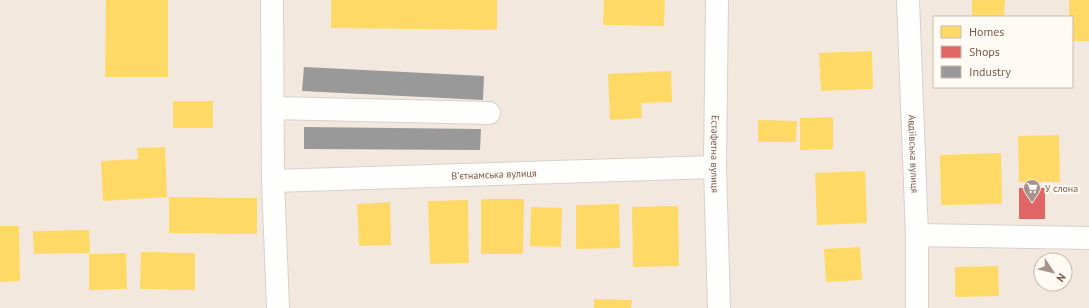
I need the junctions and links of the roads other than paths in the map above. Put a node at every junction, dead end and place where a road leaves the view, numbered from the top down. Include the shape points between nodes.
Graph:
1 (272, 0) edge
2 (717, 0) edge
3 (908, 0) edge
4 (273, 108) junction
5 (489, 113) dead end
6 (714, 167) junction
7 (273, 181) junction
8 (917, 235) junction
9 (1089, 238) edge
10 (278, 308) edge
11 (719, 308) edge
12 (917, 308) edge

1 - 4 street
2 - 6 street, Естафетна вулиця
3 - 8 street, Авдіївська вулиця
4 - 5 street
4 - 7 street
6 - 7 street, Вʼєтнамська вулиця
6 - 11 street, Естафетна вулиця
7 - 10 street
8 - 9 street
8 - 12 street, Авдіївська вулиця

